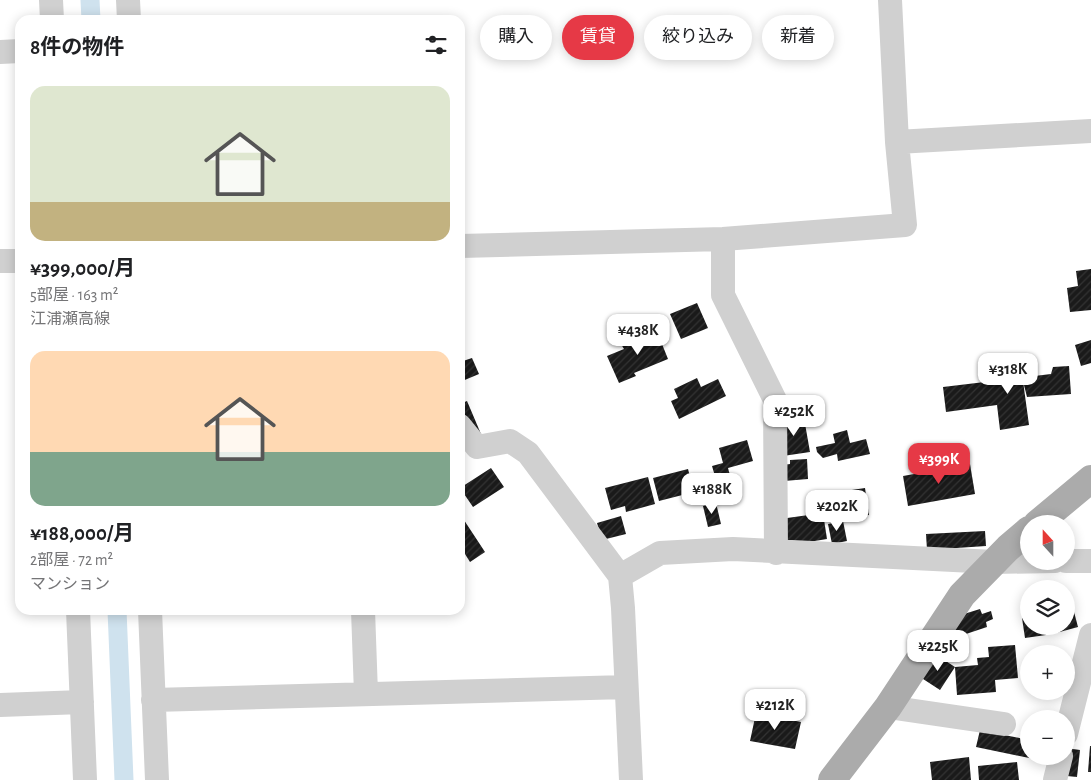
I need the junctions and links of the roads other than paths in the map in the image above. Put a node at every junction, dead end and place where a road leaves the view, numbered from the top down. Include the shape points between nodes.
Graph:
1 (51, 0) edge
2 (128, 0) edge
3 (890, 0) edge
4 (52, 15) edge
5 (129, 15) edge
6 (15, 51) edge
7 (0, 52) edge
8 (1091, 131) edge
9 (897, 142) junction
10 (723, 239) junction
11 (465, 246) edge
12 (0, 261) edge
13 (15, 261) edge
14 (465, 432) edge
15 (1091, 479) edge
16 (1047, 515) edge
17 (1020, 538) edge
18 (776, 553) junction
19 (1075, 561) edge
20 (1091, 561) edge
21 (994, 562) junction
22 (1020, 562) edge
23 (620, 576) junction
24 (78, 615) edge
25 (150, 615) edge
26 (363, 615) edge
27 (1091, 635) edge
28 (626, 687) junction
29 (366, 694) junction
30 (153, 700) junction
31 (82, 702) junction
32 (0, 705) edge
33 (888, 707) junction
34 (1072, 710) edge
35 (1004, 724) dead end
36 (1059, 765) edge
37 (85, 780) edge
38 (157, 780) edge
39 (631, 780) edge
40 (832, 780) edge
41 (1055, 780) edge

1 - 4 street
2 - 5 street
3 - 9 street
6 - 7 street
8 - 9 street
9 - 10 street via 905,224
10 - 11 street
10 - 18 street via 723,295 775,400
12 - 13 street
14 - 23 street via 477,447 510,441 528,453
15 - 16 main road
17 - 21 main road
18 - 21 street
18 - 23 street via 733,549 660,553
19 - 20 street
21 - 22 street
21 - 33 main road via 962,596
23 - 28 street
24 - 31 street
25 - 30 street
26 - 29 street
27 - 34 street
28 - 29 street
28 - 39 street
29 - 30 street
30 - 38 street
31 - 32 street
31 - 37 street
33 - 35 street
33 - 40 main road
36 - 41 street

